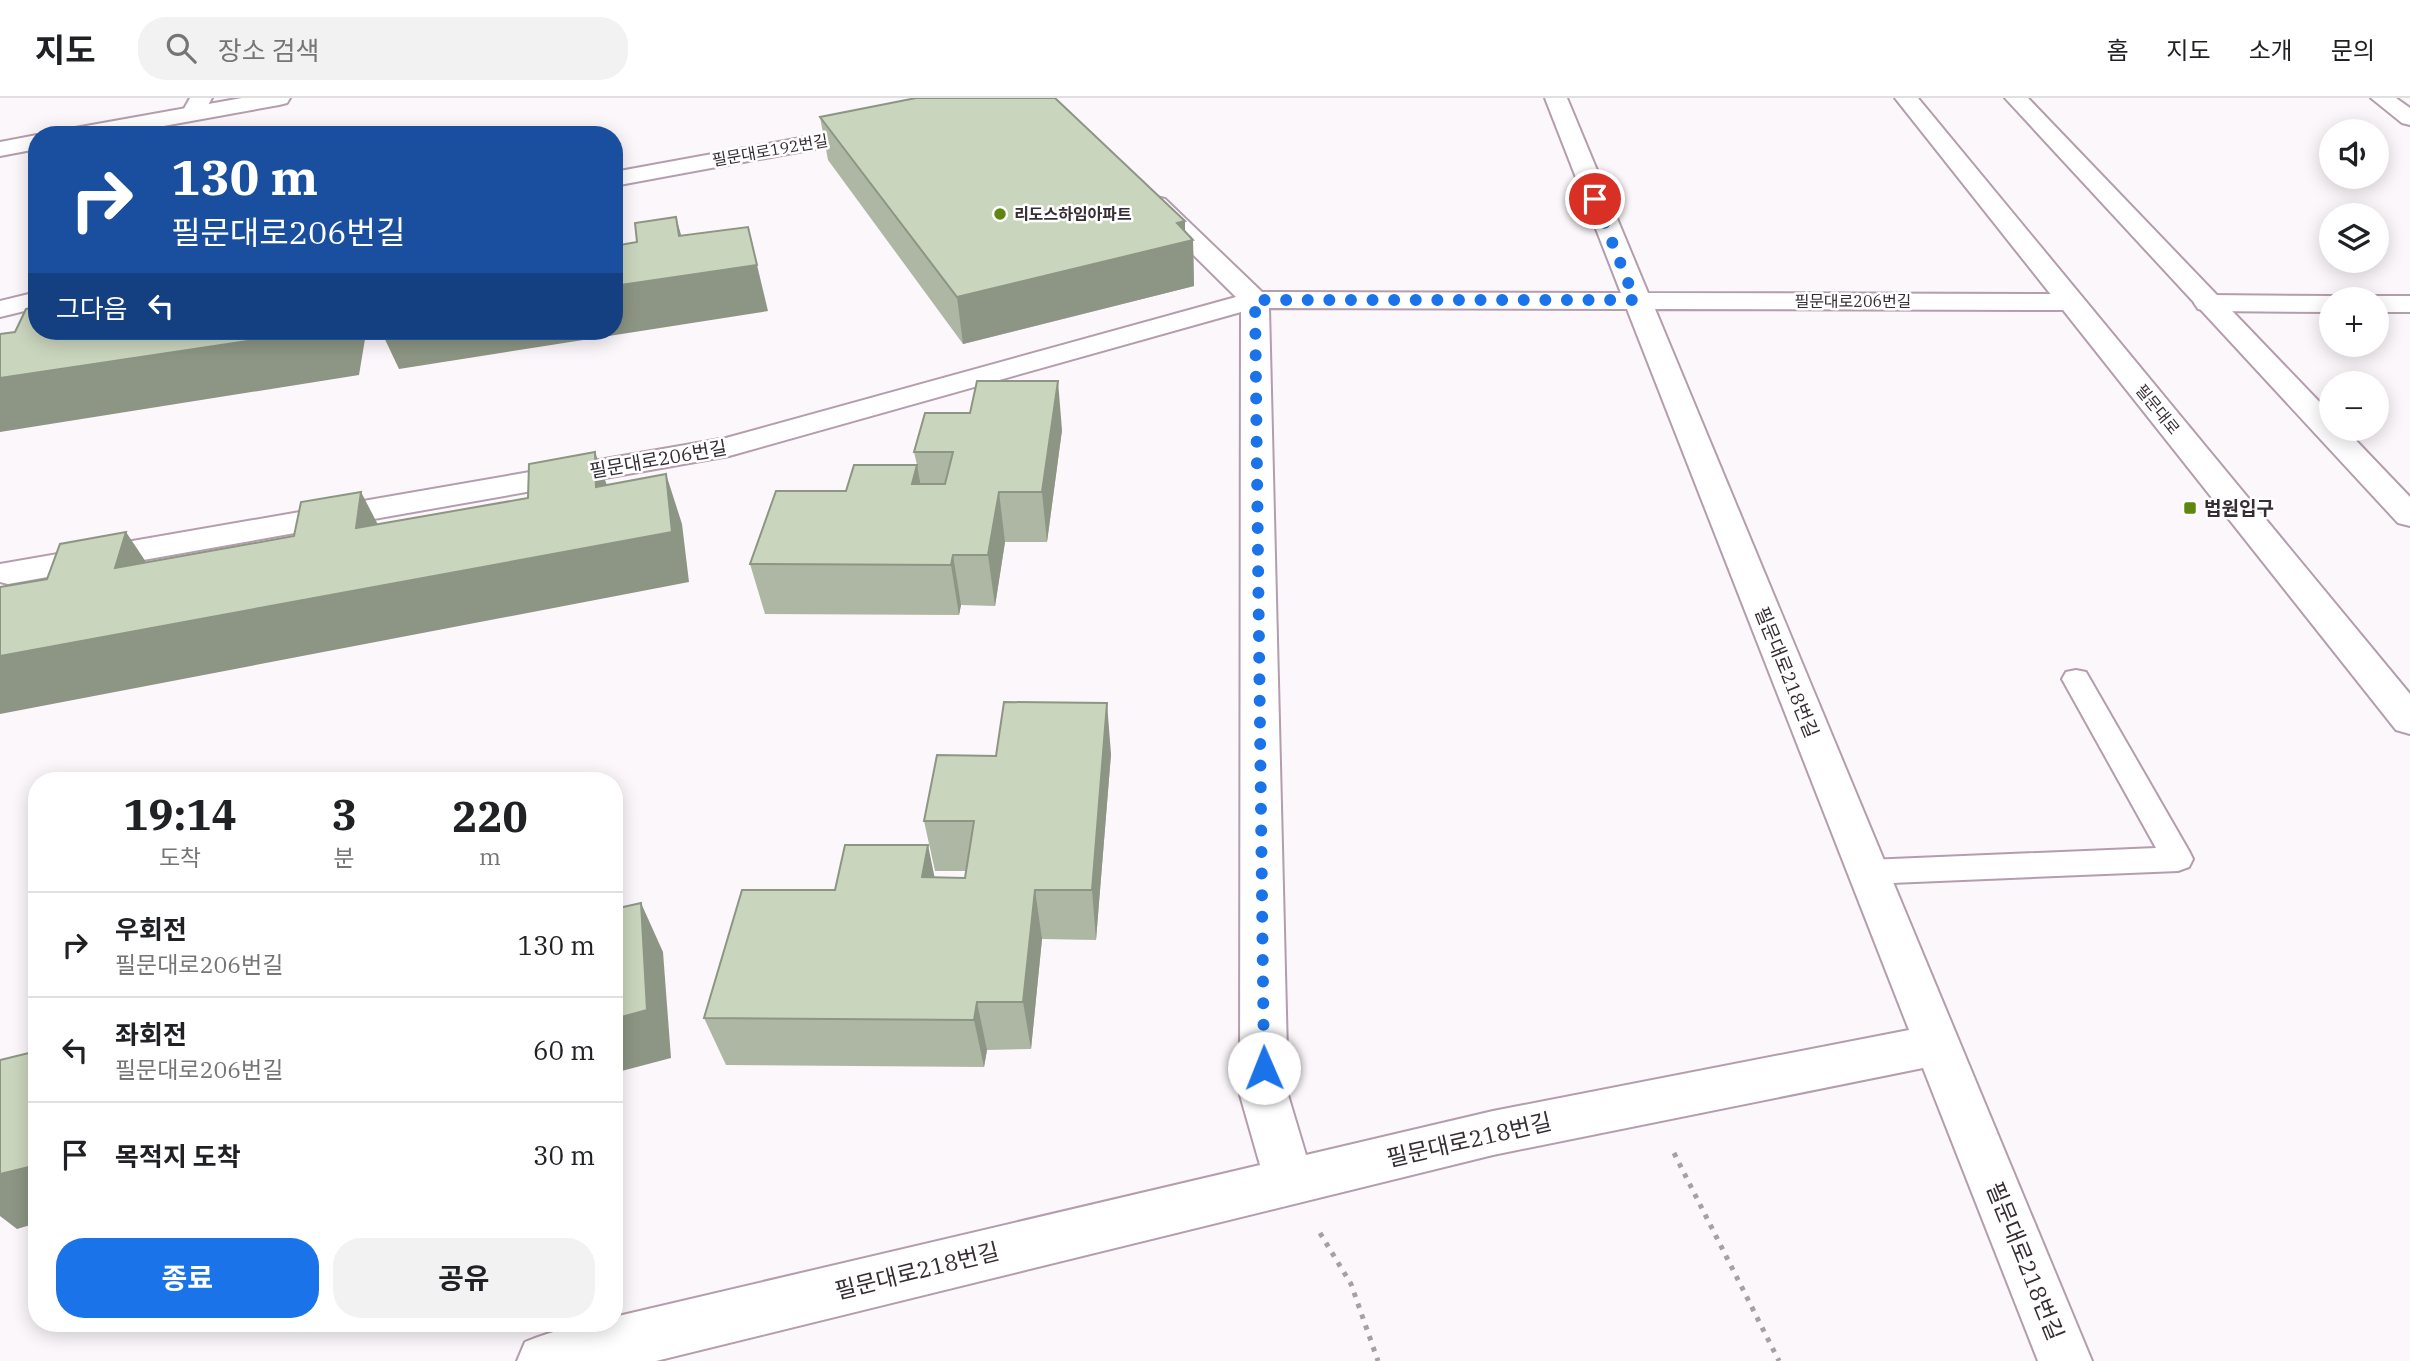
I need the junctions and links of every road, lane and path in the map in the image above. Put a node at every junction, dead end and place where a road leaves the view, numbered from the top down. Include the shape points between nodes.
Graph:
1 (279, 98) edge
2 (1556, 98) edge
3 (1906, 98) edge
4 (2017, 98) edge
5 (2382, 98) edge
6 (196, 106) edge
7 (2410, 118) edge
8 (113, 126) edge
9 (898, 127) edge
10 (28, 144) edge
11 (0, 149) edge
12 (623, 177) edge
13 (1138, 186) edge
14 (1255, 300) junction
15 (1635, 300) junction
16 (28, 302) edge
17 (2070, 302) junction
18 (2208, 303) junction
19 (2319, 304) edge
20 (2389, 304) edge
21 (2410, 304) edge
22 (0, 309) edge
23 (2410, 516) edge
24 (8, 573) dead end
25 (2077, 679) dead end
26 (2410, 720) edge
27 (1868, 872) junction
28 (1937, 1045) junction
29 (1648, 1102) junction
30 (1289, 1181) junction
31 (544, 1361) edge
32 (1378, 1361) edge
33 (1779, 1361) edge
34 (2065, 1361) edge

1 - 6 street
2 - 15 street
3 - 17 street, 필문대로
4 - 18 street
5 - 7 street
6 - 8 street
9 - 12 street, 필문대로192번길
10 - 11 street
13 - 14 street
14 - 15 street, 필문대로206번길
14 - 24 street, 필문대로206번길 via 729,447
14 - 30 street via 1264,1096
15 - 17 street, 필문대로206번길
15 - 27 street, 필문대로218번길
16 - 22 street
17 - 26 street, 필문대로
18 - 19 street
18 - 23 street
20 - 21 street
25 - 27 lane via 2178,859
27 - 28 street, 필문대로218번길
28 - 29 street, 필문대로218번길
28 - 34 street, 필문대로218번길
29 - 30 street, 필문대로218번길
29 - 33 path
30 - 31 street, 필문대로218번길
30 - 32 path via 1351,1284

